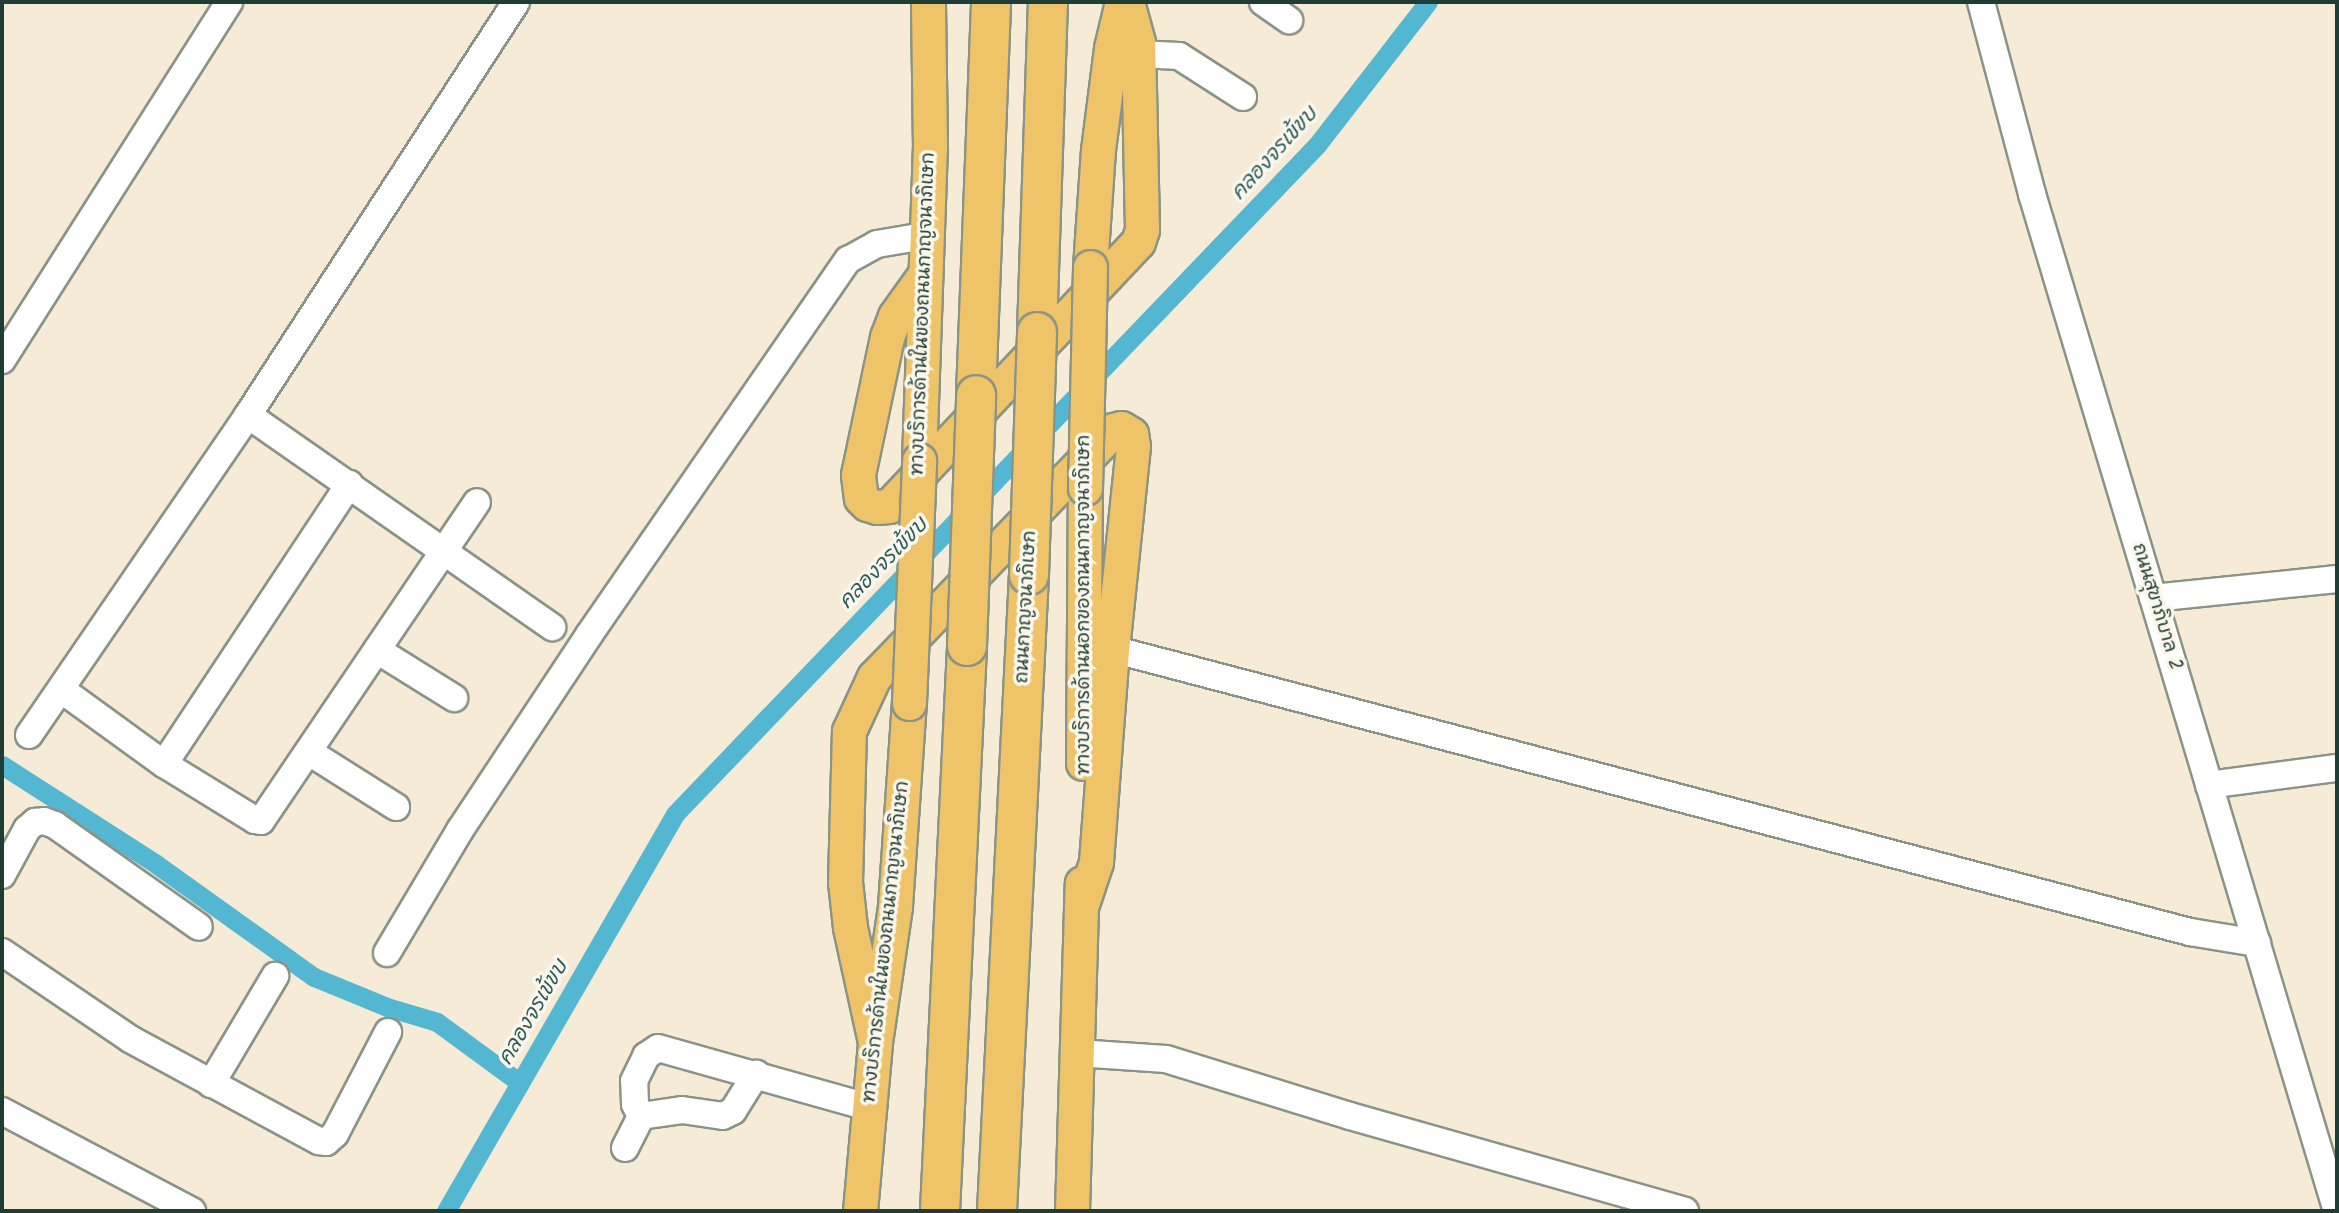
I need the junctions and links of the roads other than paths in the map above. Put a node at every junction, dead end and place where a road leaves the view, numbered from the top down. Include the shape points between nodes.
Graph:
1 (229, 2) edge
2 (516, 2) edge
3 (928, 2) edge
4 (990, 2) edge
5 (1048, 2) edge
6 (1124, 2) edge
7 (1263, 2) edge
8 (1981, 2) edge
9 (1289, 20) dead end
10 (1138, 54) junction
11 (1243, 97) dead end
12 (925, 236) junction
13 (923, 277) junction
14 (2, 360) edge
15 (248, 415) junction
16 (349, 484) junction
17 (477, 502) dead end
18 (443, 551) junction
19 (2337, 579) edge
20 (2153, 598) junction
21 (552, 627) dead end
22 (1112, 649) junction
23 (377, 650) junction
24 (62, 690) junction
25 (454, 698) dead end
26 (29, 735) dead end
27 (309, 752) junction
28 (164, 764) junction
29 (2337, 768) edge
30 (2209, 785) junction
31 (396, 807) dead end
32 (2, 875) edge
33 (1082, 904) junction
34 (199, 927) dead end
35 (2257, 943) junction
36 (2, 952) edge
37 (387, 953) dead end
38 (275, 976) dead end
39 (388, 1032) dead end
40 (875, 1042) junction
41 (1077, 1053) junction
42 (756, 1074) junction
43 (211, 1084) junction
44 (868, 1107) junction
45 (2, 1111) edge
46 (641, 1116) junction
47 (625, 1148) dead end
48 (2337, 1209) edge
49 (192, 1211) edge
50 (860, 1211) edge
51 (940, 1211) edge
52 (997, 1211) edge
53 (1072, 1211) edge
54 (1685, 1211) edge

1 - 14 street
2 - 15 street
3 - 12 main road, ทางบริการด้านในของถนนกาญจนาภิเษก via 930,134
4 - 51 highway, bridge via 967,646
5 - 52 highway, ถนนกาญจนาภิเษก, bridge via 1029,575
6 - 10 main road via 1134,22
6 - 33 main road, ทางบริการด้านนอกของถนนกาญจนาภิเษก, bridge via 1111,48 1090,267
7 - 9 street
8 - 20 street, ถนนสุขาภิบาล 2 via 2032,194
10 - 11 street via 1179,56
10 - 13 main road via 1142,230 1138,242 889,506 867,504 861,498 859,475 887,337 895,316
12 - 13 main road, ทางบริการด้านในของถนนกาญจนาภิเษก
12 - 37 street via 877,244 848,260 589,635 460,830
13 - 40 main road, ทางบริการด้านในของถนนกาญจนาภิเษก, bridge via 909,703 895,906
15 - 16 street
15 - 24 street
16 - 18 street
16 - 28 street
17 - 18 street
18 - 21 street
18 - 23 street
19 - 20 street
20 - 30 street, ถนนสุขาภิบาล 2
22 - 33 main road via 1096,862
22 - 35 street via 2190,932
22 - 40 main road via 1133,446 1131,434 1121,428 1113,430 874,677 849,731 845,882
23 - 25 street
23 - 27 street
24 - 26 street
24 - 28 street
27 - 28 street via 261,821
27 - 31 street
29 - 30 street
30 - 35 street, ถนนสุขาภิบาล 2
32 - 34 street via 27,829 44,821
33 - 41 main road, ทางบริการด้านนอกของถนนกาญจนาภิเษก
35 - 48 street, ถนนสุขาภิบาล 2
36 - 43 street via 130,1039
38 - 43 street
39 - 43 street via 335,1134 326,1142
40 - 44 main road, ทางบริการด้านในของถนนกาญจนาภิเษก
41 - 53 main road, ทางบริการด้านนอกของถนนกาญจนาภิเษก
41 - 54 street via 1166,1059
42 - 44 street
42 - 46 street via 733,1111 723,1116 682,1110
42 - 46 street via 658,1048 646,1056 634,1082
44 - 50 main road, ทางบริการด้านในของถนนกาญจนาภิเษก
45 - 49 street
46 - 47 street

